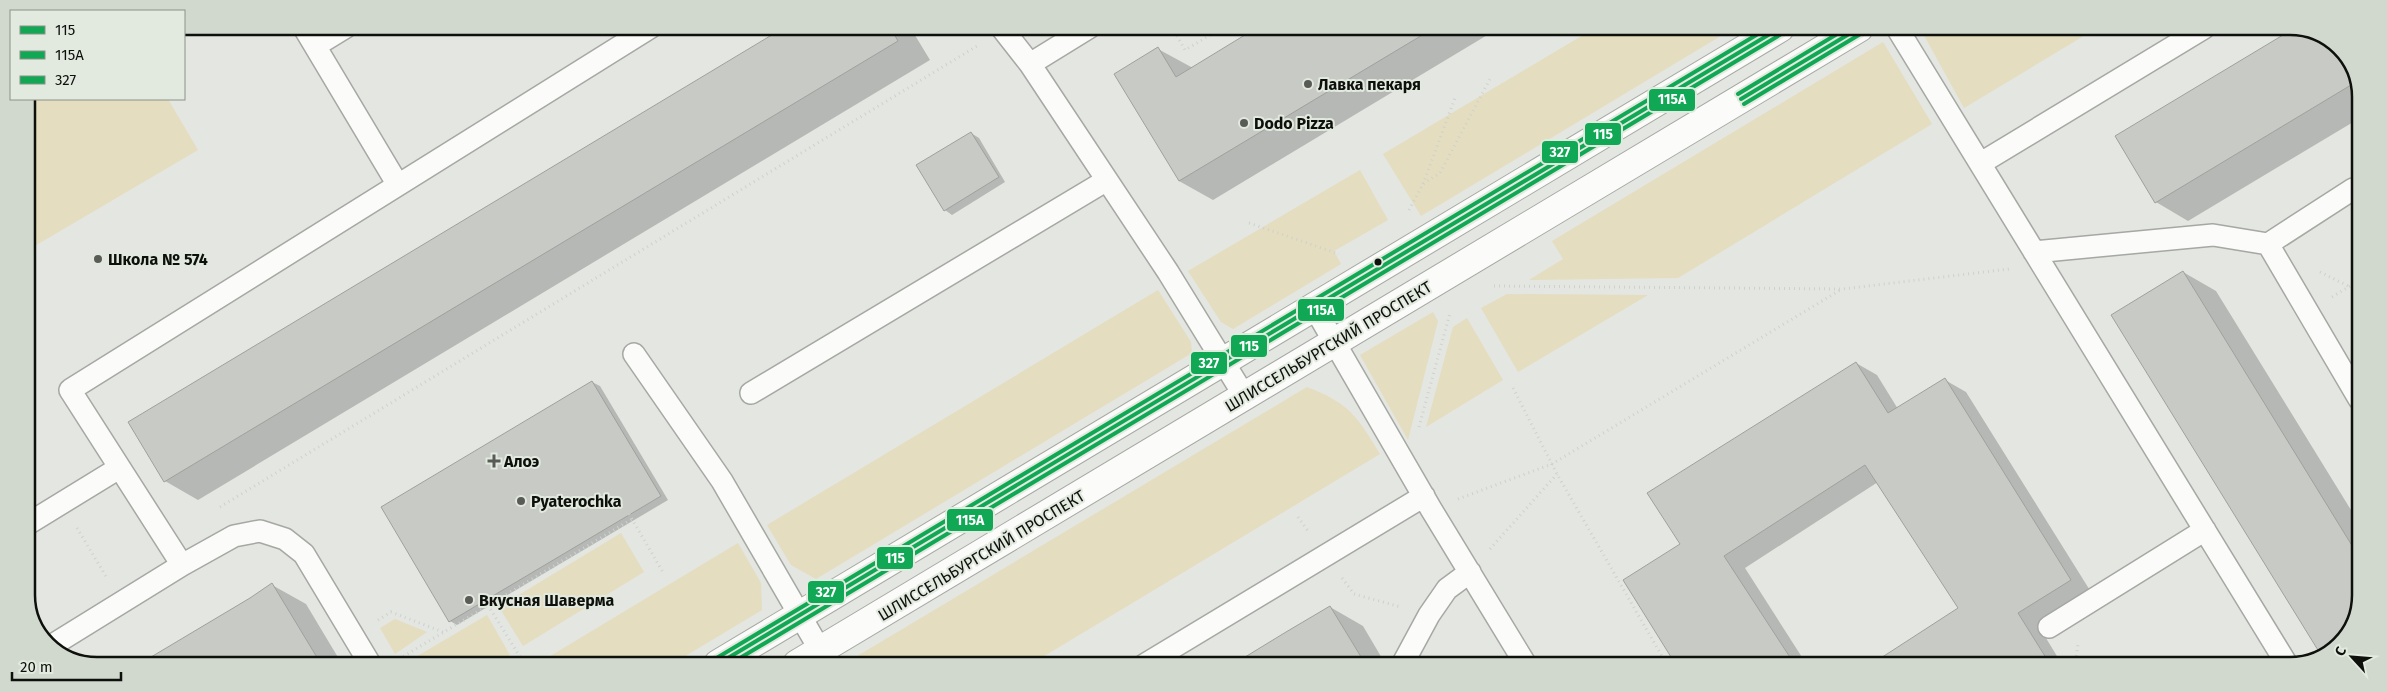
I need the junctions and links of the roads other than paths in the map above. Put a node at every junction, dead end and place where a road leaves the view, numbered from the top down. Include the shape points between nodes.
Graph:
1 (308, 35) edge
2 (332, 35) edge
3 (638, 35) edge
4 (1007, 35) edge
5 (1077, 35) edge
6 (1768, 35) edge
7 (1847, 35) edge
8 (1902, 35) edge
9 (2192, 35) edge
10 (315, 46) junction
11 (1030, 64) junction
12 (1981, 163) junction
13 (1106, 180) junction
14 (398, 185) junction
15 (2352, 190) edge
16 (2268, 244) junction
17 (2038, 259) junction
18 (1314, 307) junction
19 (1334, 343) junction
20 (634, 354) dead end
21 (1224, 360) junction
22 (2352, 386) edge
23 (751, 392) dead end
24 (1246, 397) junction
25 (119, 468) junction
26 (1428, 502) junction
27 (35, 520) edge
28 (2205, 530) junction
29 (182, 565) junction
30 (1470, 572) junction
31 (800, 615) junction
32 (2049, 626) dead end
33 (57, 642) edge
34 (820, 650) junction
35 (366, 657) edge
36 (730, 657) edge
37 (808, 657) edge
38 (1156, 657) edge
39 (1406, 657) edge
40 (1521, 657) edge
41 (2283, 657) edge

1 - 10 lane
2 - 10 lane
3 - 14 lane
4 - 11 lane
5 - 11 lane
6 - 18 main road
7 - 19 main road, ШЛИССЕЛЬБУРГСКИЙ ПРОСПЕКТ
8 - 12 lane
9 - 12 lane
10 - 14 lane
11 - 13 lane
12 - 17 lane
13 - 21 lane
13 - 23 lane
14 - 25 lane via 70,390
15 - 16 lane
16 - 17 lane via 2212,235
16 - 22 lane
17 - 28 lane
18 - 19 lane
18 - 21 main road
19 - 24 main road, ШЛИССЕЛЬБУРГСКИЙ ПРОСПЕКТ
19 - 26 lane
20 - 31 lane via 722,481
21 - 24 lane
21 - 31 main road
24 - 34 main road, ШЛИССЕЛЬБУРГСКИЙ ПРОСПЕКТ
25 - 27 lane
25 - 29 lane
26 - 30 lane
26 - 38 lane via 1326,555
28 - 32 lane
28 - 41 lane
29 - 33 lane
29 - 35 lane via 234,536 260,531 284,539 304,554
30 - 39 lane via 1447,590
30 - 40 lane
31 - 34 lane
31 - 36 main road
34 - 37 main road, ШЛИССЕЛЬБУРГСКИЙ ПРОСПЕКТ

